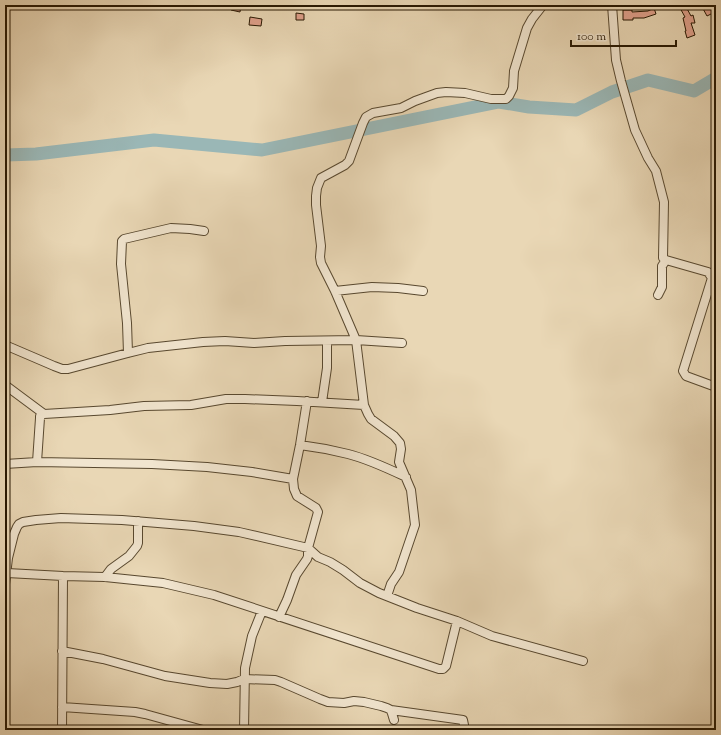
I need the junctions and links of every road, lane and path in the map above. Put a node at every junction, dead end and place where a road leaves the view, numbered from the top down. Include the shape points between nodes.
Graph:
1 (543, 5) edge
2 (612, 5) edge
3 (204, 231) dead end
4 (666, 260) junction
5 (335, 291) junction
6 (423, 291) dead end
7 (658, 295) dead end
8 (356, 340) junction
9 (327, 341) junction
10 (402, 343) dead end
11 (5, 345) edge
12 (128, 353) junction
13 (5, 385) edge
14 (716, 387) edge
15 (307, 401) junction
16 (322, 402) junction
17 (364, 405) junction
18 (44, 414) junction
19 (300, 445) junction
20 (37, 462) junction
21 (5, 464) edge
22 (406, 477) junction
23 (292, 479) junction
24 (138, 521) junction
25 (308, 548) junction
26 (6, 573) junction
27 (63, 576) junction
28 (105, 577) junction
29 (5, 584) edge
30 (387, 596) junction
31 (262, 611) junction
32 (279, 617) junction
33 (457, 621) junction
34 (62, 652) junction
35 (583, 661) dead end
36 (244, 680) junction
37 (62, 707) junction
38 (391, 710) junction
39 (394, 720) dead end
40 (62, 730) edge
41 (203, 730) edge
42 (244, 730) edge
43 (465, 730) edge

1 - 5 street via 527,28 514,71 512,93 506,99 446,92 437,93 401,108 373,112 362,123 348,161 321,178 316,196 320,257
2 - 4 street via 616,60 621,81 635,130 656,171 664,202
3 - 12 street via 171,228 122,241 121,264
4 - 7 street via 662,266 662,287
4 - 14 street via 708,272 712,278 683,373
5 - 6 street via 372,287
5 - 8 street
8 - 9 street
8 - 10 street
8 - 17 street
9 - 12 street via 203,342 148,348
9 - 16 street via 327,368
11 - 12 street via 62,369
13 - 18 street
15 - 16 street
15 - 18 street via 226,399 191,405
15 - 19 street
16 - 17 street
17 - 22 street via 371,419 400,443 400,462
18 - 20 street via 40,416
19 - 22 street via 349,454
19 - 23 street
20 - 21 street
20 - 23 street via 207,467
22 - 30 street via 412,490 415,525 399,572
23 - 25 street via 297,496 318,511
24 - 25 street via 240,532
24 - 26 street via 61,518 19,524 14,534
24 - 28 street via 137,546
25 - 30 street via 360,583
25 - 32 street via 307,559 296,575
26 - 27 street
26 - 29 street
27 - 28 street
27 - 34 street
28 - 31 street via 163,583 214,595
30 - 33 street
31 - 32 street
31 - 36 street via 250,642
32 - 33 street via 439,669 446,666
33 - 35 street via 492,636
34 - 36 street via 103,659 165,676 210,683 227,684
34 - 37 street
36 - 38 street via 275,680 328,702 364,702
36 - 42 street
37 - 40 street
37 - 41 street via 135,712
38 - 39 street
38 - 43 street via 463,720

